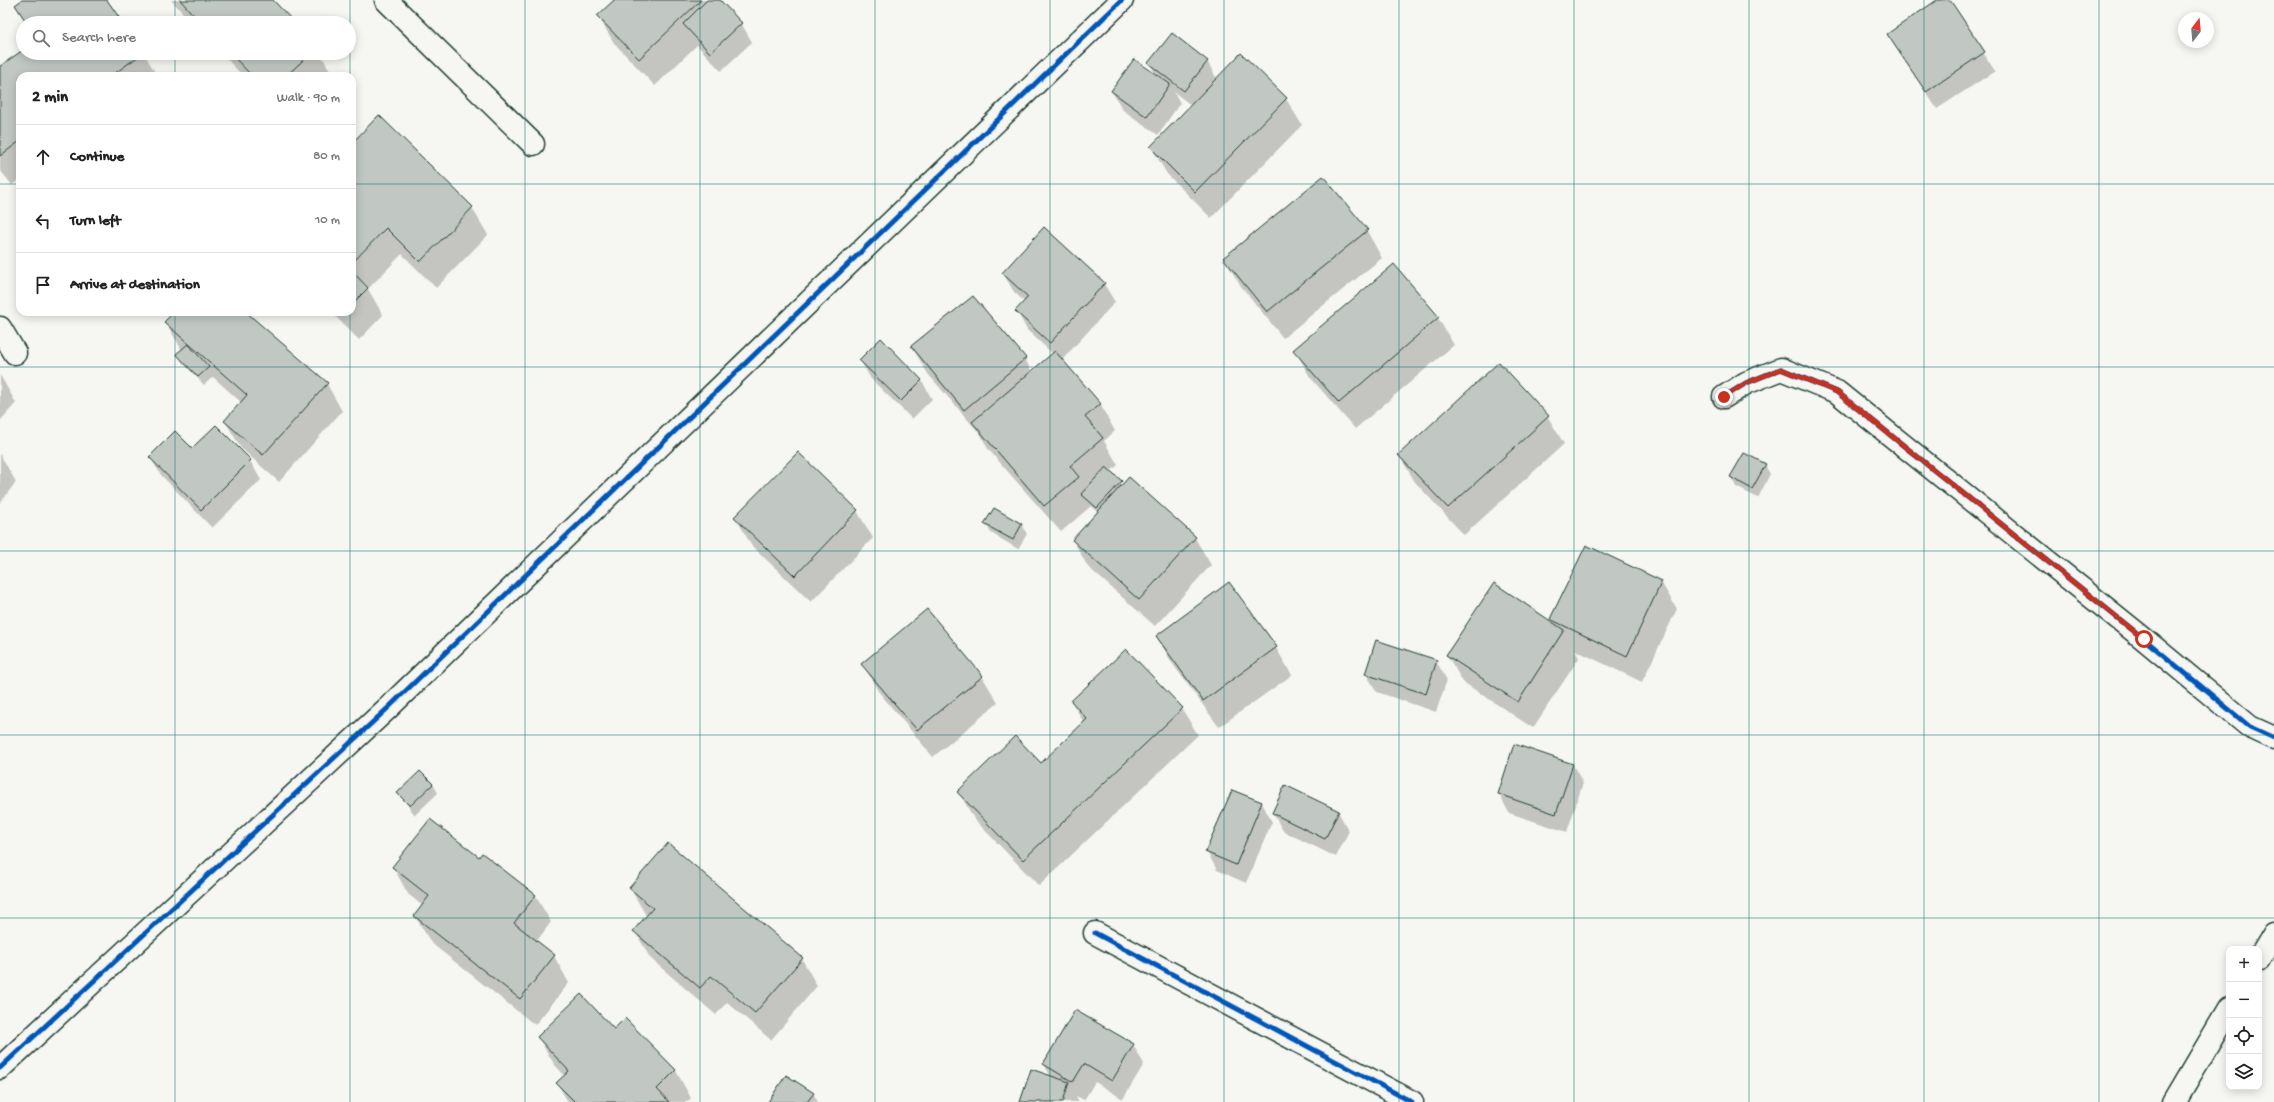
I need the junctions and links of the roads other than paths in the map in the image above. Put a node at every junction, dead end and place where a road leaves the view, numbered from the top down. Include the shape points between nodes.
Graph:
1 (386, 0) edge
2 (1122, 0) edge
3 (533, 144) dead end
4 (0, 328) edge
5 (15, 353) dead end
6 (1724, 397) dead end
7 (2274, 738) edge
8 (1095, 933) dead end
9 (2274, 934) edge
10 (2262, 954) edge
11 (2226, 1014) edge
12 (0, 1068) edge
13 (1412, 1102) edge
14 (2174, 1102) edge

1 - 3 street
2 - 12 street via 389,707
4 - 5 street
6 - 7 street via 1746,383 1781,369 1837,392 2250,727
8 - 13 street
9 - 10 street
11 - 14 street

